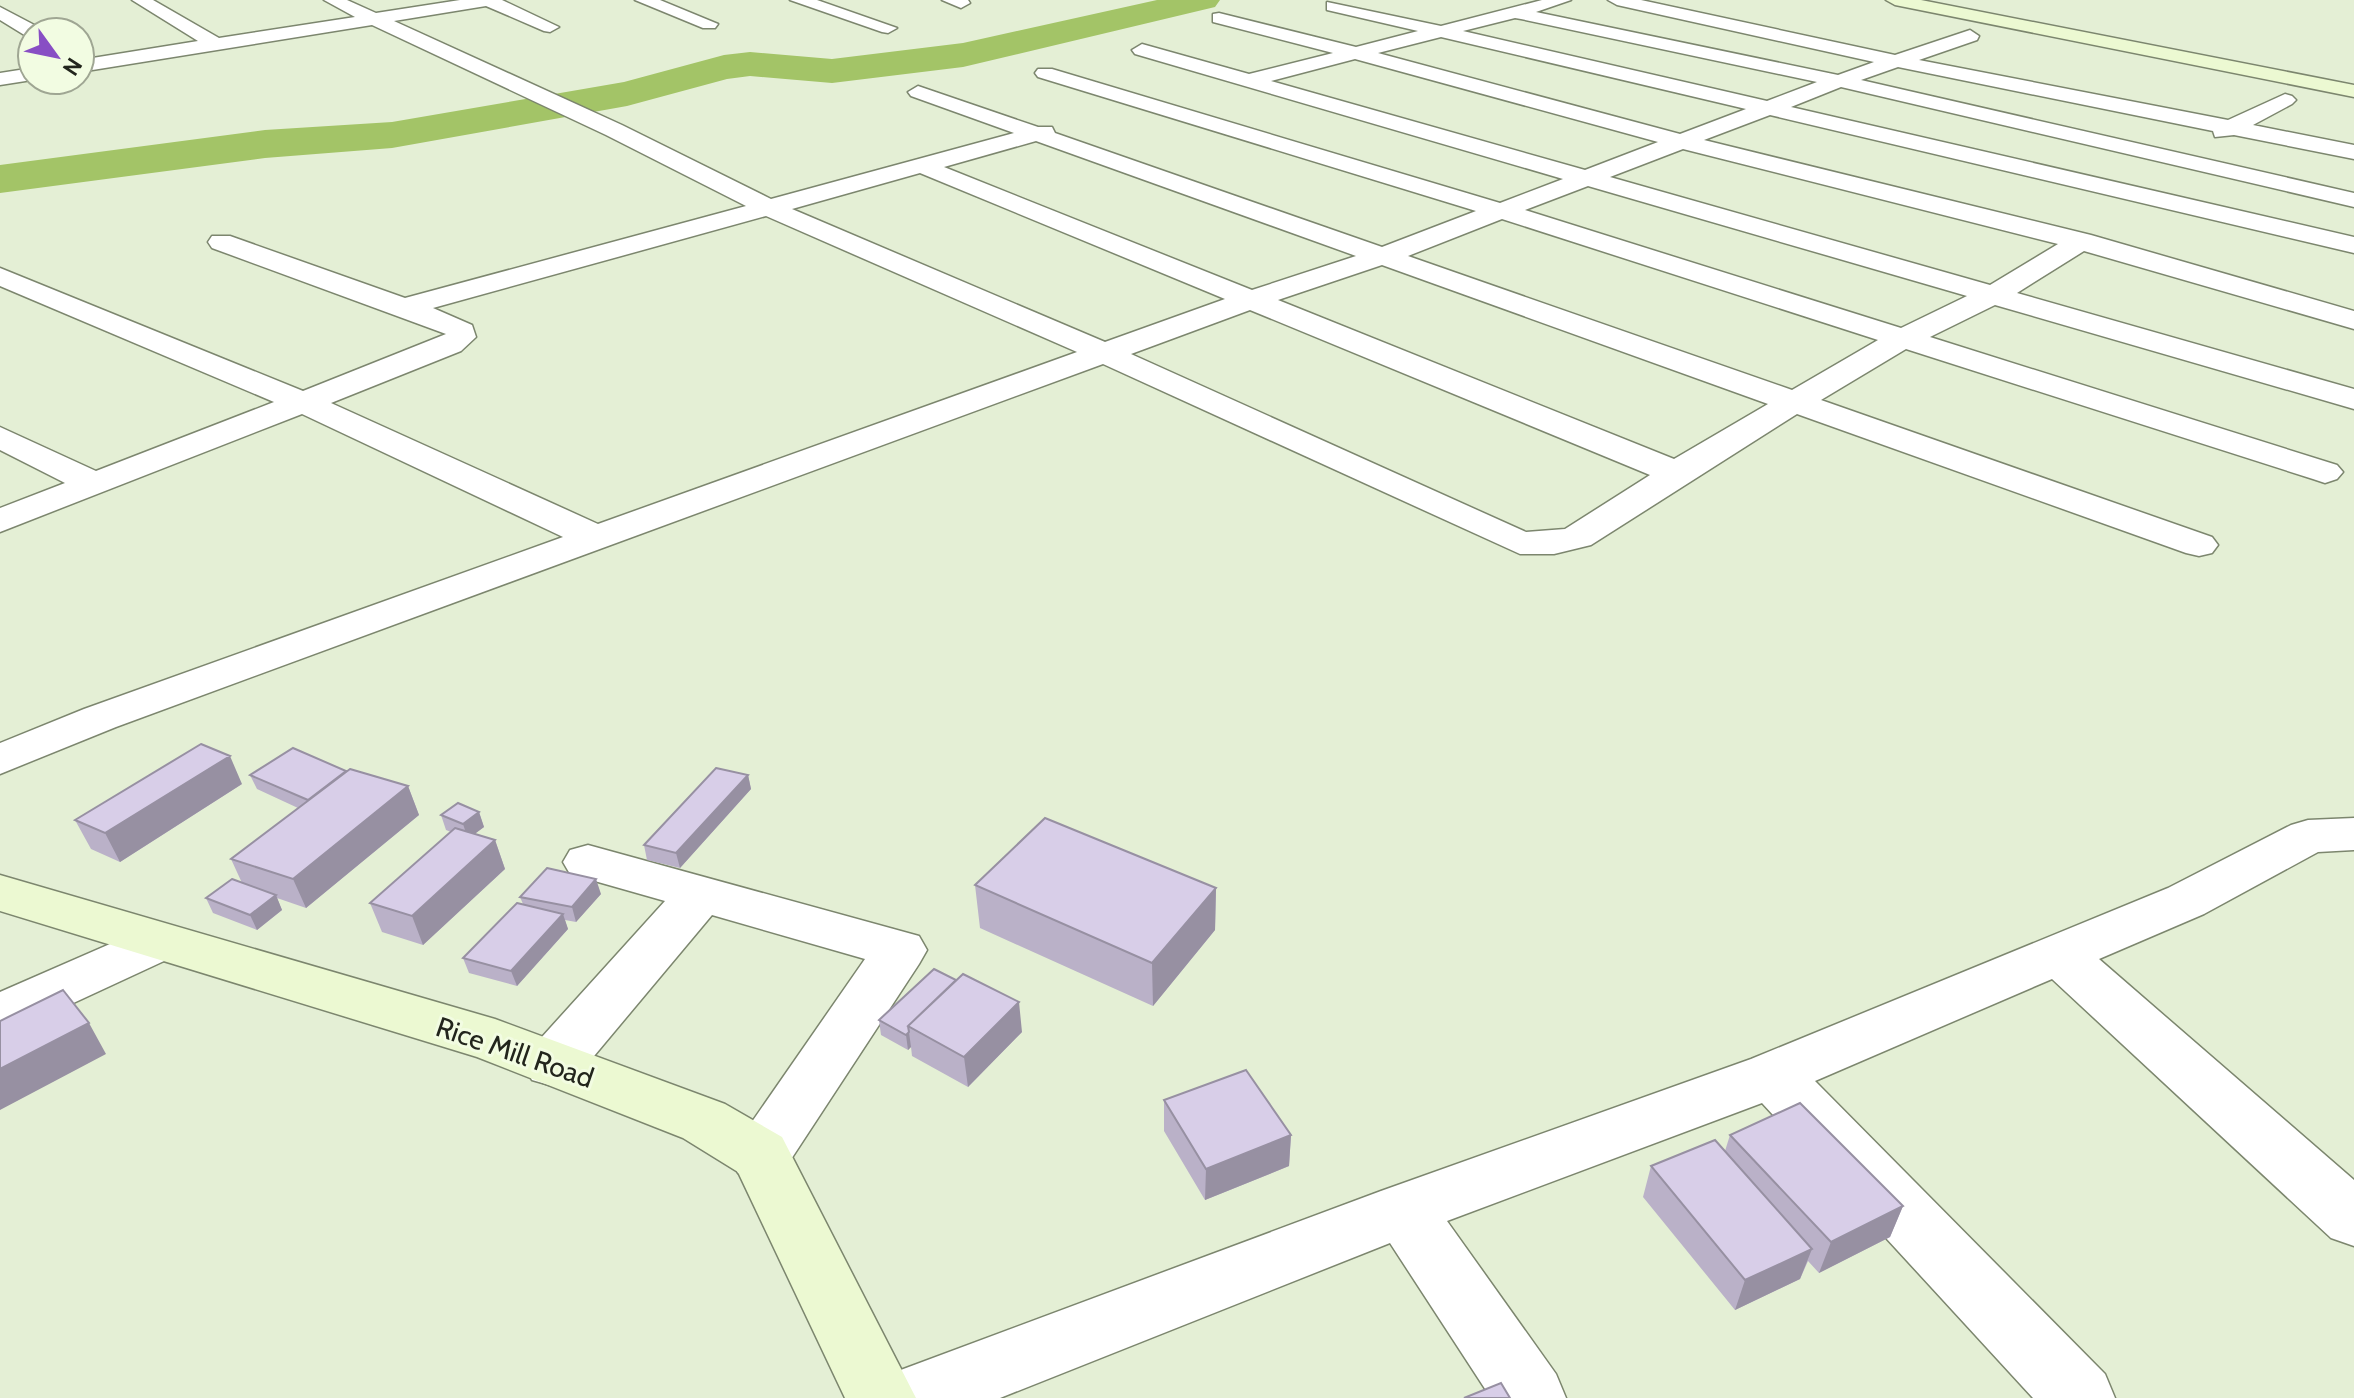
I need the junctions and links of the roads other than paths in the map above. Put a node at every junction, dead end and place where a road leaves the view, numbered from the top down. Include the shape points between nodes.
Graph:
1 (141, 0) edge
2 (333, 0) edge
3 (489, 0) edge
4 (644, 0) edge
5 (799, 0) edge
6 (1562, 0) edge
7 (1617, 0) edge
8 (1895, 0) edge
9 (1928, 0) edge
10 (22, 2) edge
11 (0, 5) edge
12 (1333, 6) dead end
13 (1514, 12) junction
14 (1219, 18) dead end
15 (374, 19) junction
16 (709, 24) dead end
17 (550, 27) dead end
18 (888, 28) dead end
19 (1441, 31) junction
20 (1970, 36) dead end
21 (216, 44) junction
22 (1142, 50) dead end
23 (1359, 52) junction
24 (96, 62) edge
25 (1900, 62) junction
26 (1045, 73) dead end
27 (1248, 80) junction
28 (1839, 81) junction
29 (2354, 83) edge
30 (2354, 91) edge
31 (918, 92) dead end
32 (2285, 100) dead end
33 (1151, 106) junction
34 (1769, 109) junction
35 (1109, 116) dead end
36 (1082, 123) dead end
37 (2233, 127) junction
38 (1041, 133) junction
39 (1685, 142) junction
40 (2354, 152) edge
41 (2173, 158) junction
42 (922, 166) junction
43 (1590, 177) junction
44 (2123, 190) junction
45 (2354, 200) edge
46 (769, 208) junction
47 (1501, 211) junction
48 (2079, 223) junction
49 (221, 242) dead end
50 (2354, 245) edge
51 (1386, 255) junction
52 (0, 276) edge
53 (1995, 294) junction
54 (1253, 299) junction
55 (405, 307) junction
56 (2354, 320) edge
57 (1900, 340) junction
58 (1106, 354) junction
59 (2354, 399) edge
60 (304, 403) junction
61 (1793, 404) junction
62 (0, 437) edge
63 (2325, 472) dead end
64 (1677, 473) junction
65 (94, 484) junction
66 (0, 521) edge
67 (599, 539) junction
68 (2199, 545) dead end
69 (0, 760) edge
70 (2354, 834) edge
71 (588, 862) dead end
72 (0, 893) edge
73 (699, 896) junction
74 (158, 942) junction
75 (2059, 954) junction
76 (0, 1016) edge
77 (553, 1064) junction
78 (1772, 1075) junction
79 (760, 1155) junction
80 (1403, 1210) junction
81 (2354, 1219) edge
82 (881, 1398) edge
83 (915, 1398) edge
84 (1531, 1398) edge
85 (2080, 1398) edge

1 - 21 street
2 - 15 street
3 - 15 street
3 - 17 street
4 - 16 street
5 - 18 street
6 - 13 street
7 - 25 street
8 - 30 street
9 - 29 street
10 - 11 street
12 - 19 street
13 - 19 street
13 - 28 street
14 - 23 street
15 - 21 street
15 - 46 street
19 - 23 street
19 - 34 street
20 - 25 street
21 - 24 street
22 - 27 street
23 - 27 street
23 - 39 street
25 - 28 street
25 - 37 street
26 - 33 street
27 - 33 street
27 - 43 street
28 - 34 street
28 - 41 street
31 - 38 street
32 - 37 street
33 - 35 street
33 - 47 street
34 - 39 street
34 - 44 street
36 - 38 street
37 - 40 street
37 - 41 street
38 - 42 street
38 - 51 street
39 - 43 street
39 - 48 street via 2045,230
41 - 44 street
41 - 45 street
42 - 46 street
42 - 54 street
43 - 47 street
43 - 53 street
44 - 48 street
44 - 50 street
46 - 55 street
46 - 58 street
47 - 51 street
47 - 57 street
48 - 53 street
48 - 56 street
49 - 55 street
51 - 54 street
51 - 61 street
52 - 60 street
53 - 57 street
53 - 59 street
54 - 58 street
54 - 64 street
55 - 60 street via 452,325 461,337
57 - 61 street
57 - 63 street
58 - 64 street via 1520,543 1578,537
58 - 67 street
60 - 65 street
60 - 67 street
61 - 64 street
61 - 68 street
62 - 65 street
65 - 66 street
67 - 69 street via 100,718
70 - 75 street via 2308,836 2186,901
71 - 73 street
72 - 74 street, Rice Mill Road
73 - 77 street
73 - 79 street via 900,950
74 - 76 street
74 - 77 street, Rice Mill Road via 495,1041
75 - 78 street
75 - 81 street
77 - 79 street, Rice Mill Road via 704,1121
78 - 80 street
78 - 85 street
79 - 82 street
80 - 83 street
80 - 84 street

